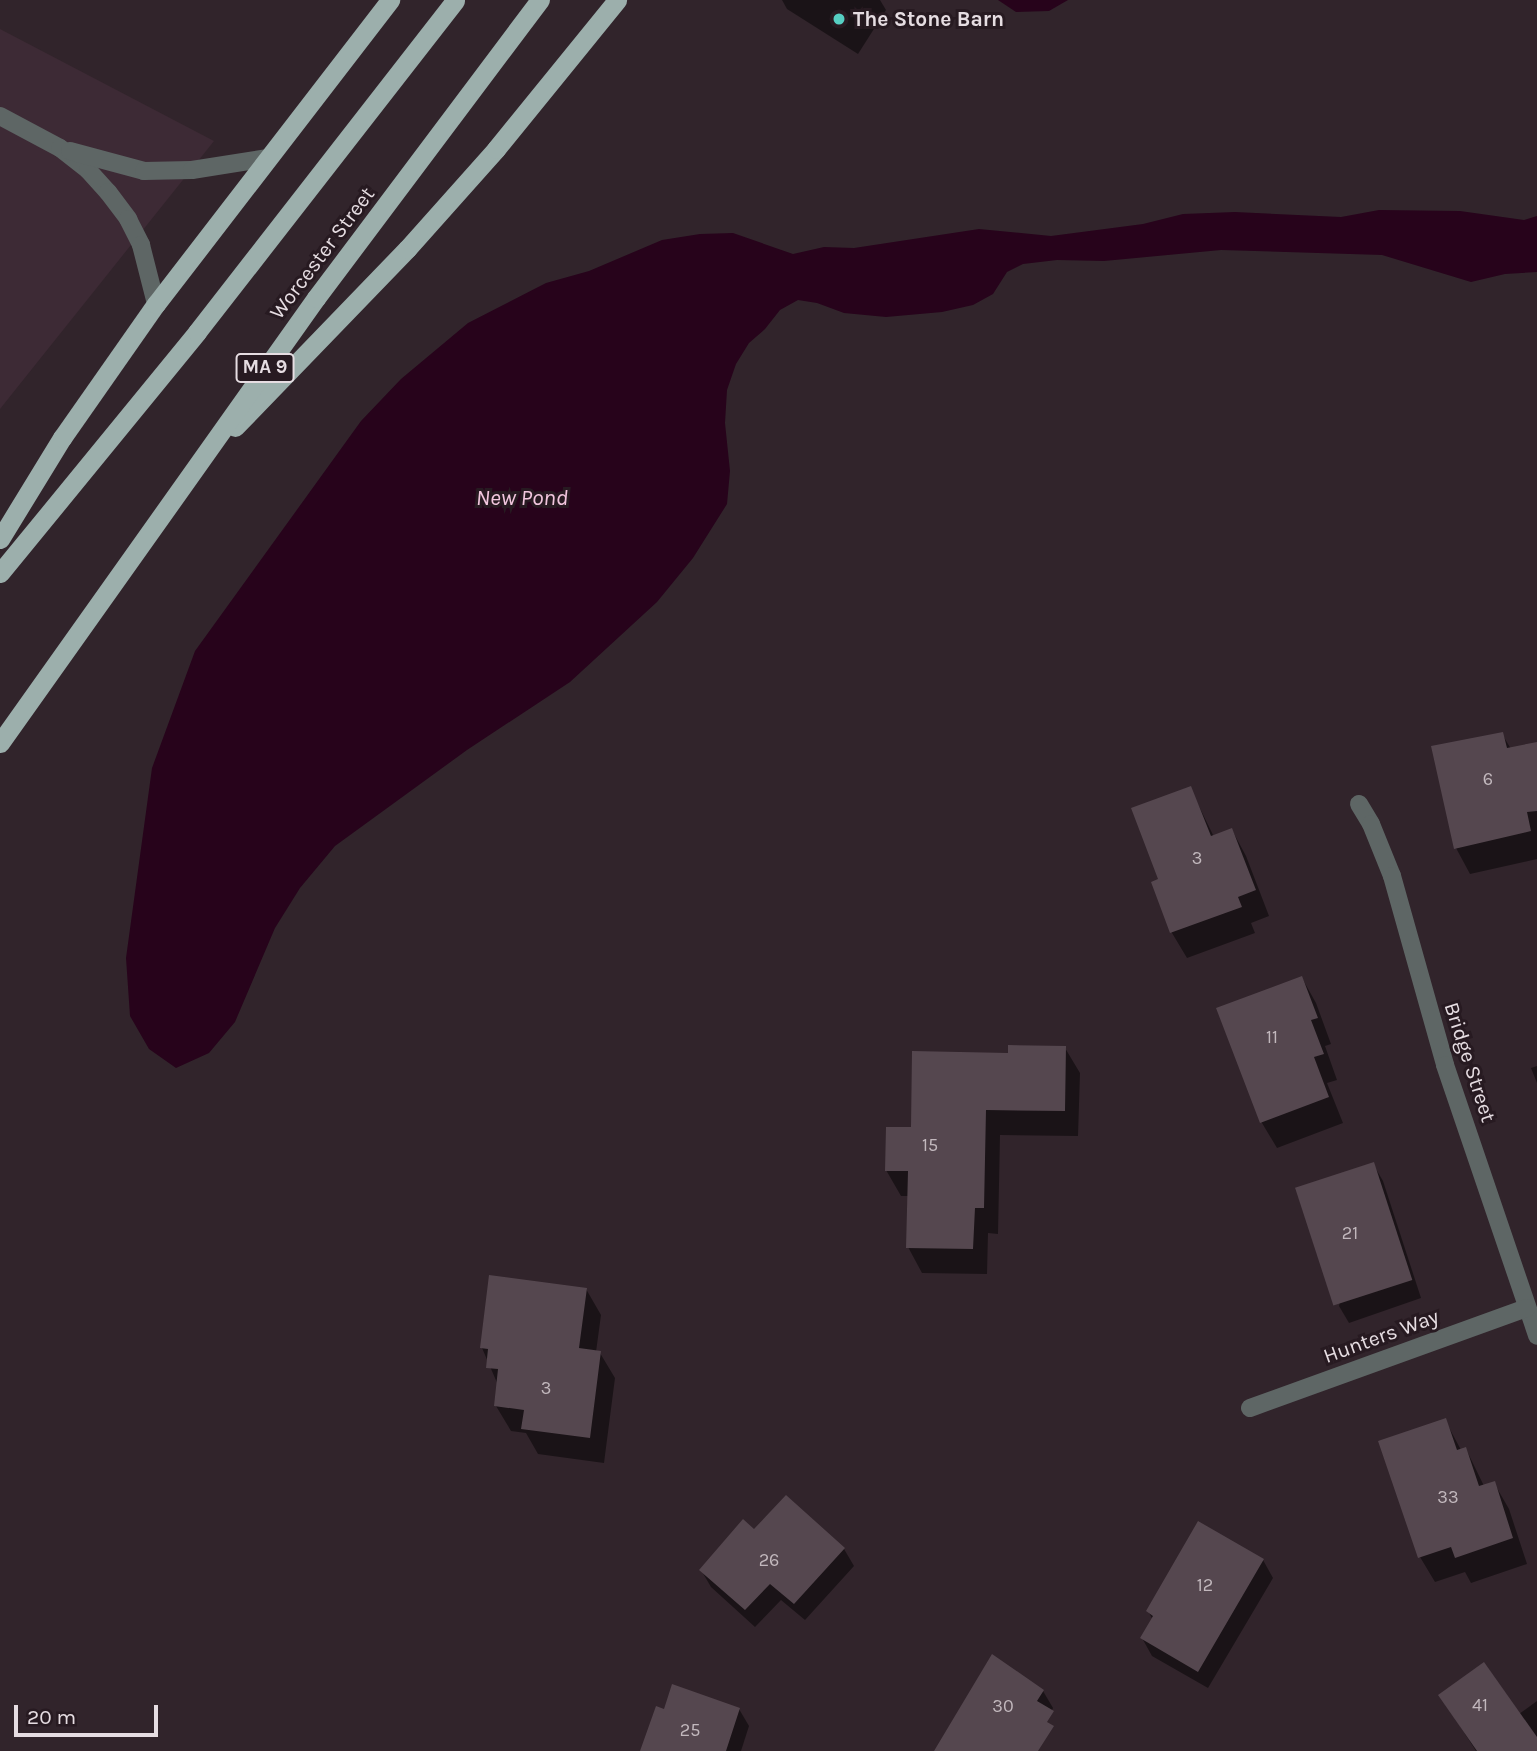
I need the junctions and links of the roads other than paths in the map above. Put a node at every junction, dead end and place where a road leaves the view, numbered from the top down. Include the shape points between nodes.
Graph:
1 (390, 0) edge
2 (455, 0) edge
3 (540, 0) edge
4 (617, 0) edge
5 (0, 116) edge
6 (60, 148) junction
7 (268, 158) junction
8 (156, 304) junction
9 (191, 473) junction
10 (0, 538) edge
11 (0, 573) edge
12 (0, 743) edge
13 (1359, 804) dead end
14 (1527, 1308) junction
15 (1537, 1336) edge
16 (1250, 1408) dead end

1 - 7 highway
2 - 11 highway via 197,332
3 - 9 highway, Worcester Street / MA 9
4 - 9 highway via 422,233
5 - 6 street
6 - 7 street via 144,171 192,170
6 - 8 street via 88,170 128,219 149,268
7 - 8 highway
8 - 10 highway via 62,438
9 - 12 highway, Worcester Street / MA 9
13 - 14 street, Bridge Street via 1392,876 1434,1030
14 - 15 street, Bridge Street
14 - 16 street, Hunters Way

